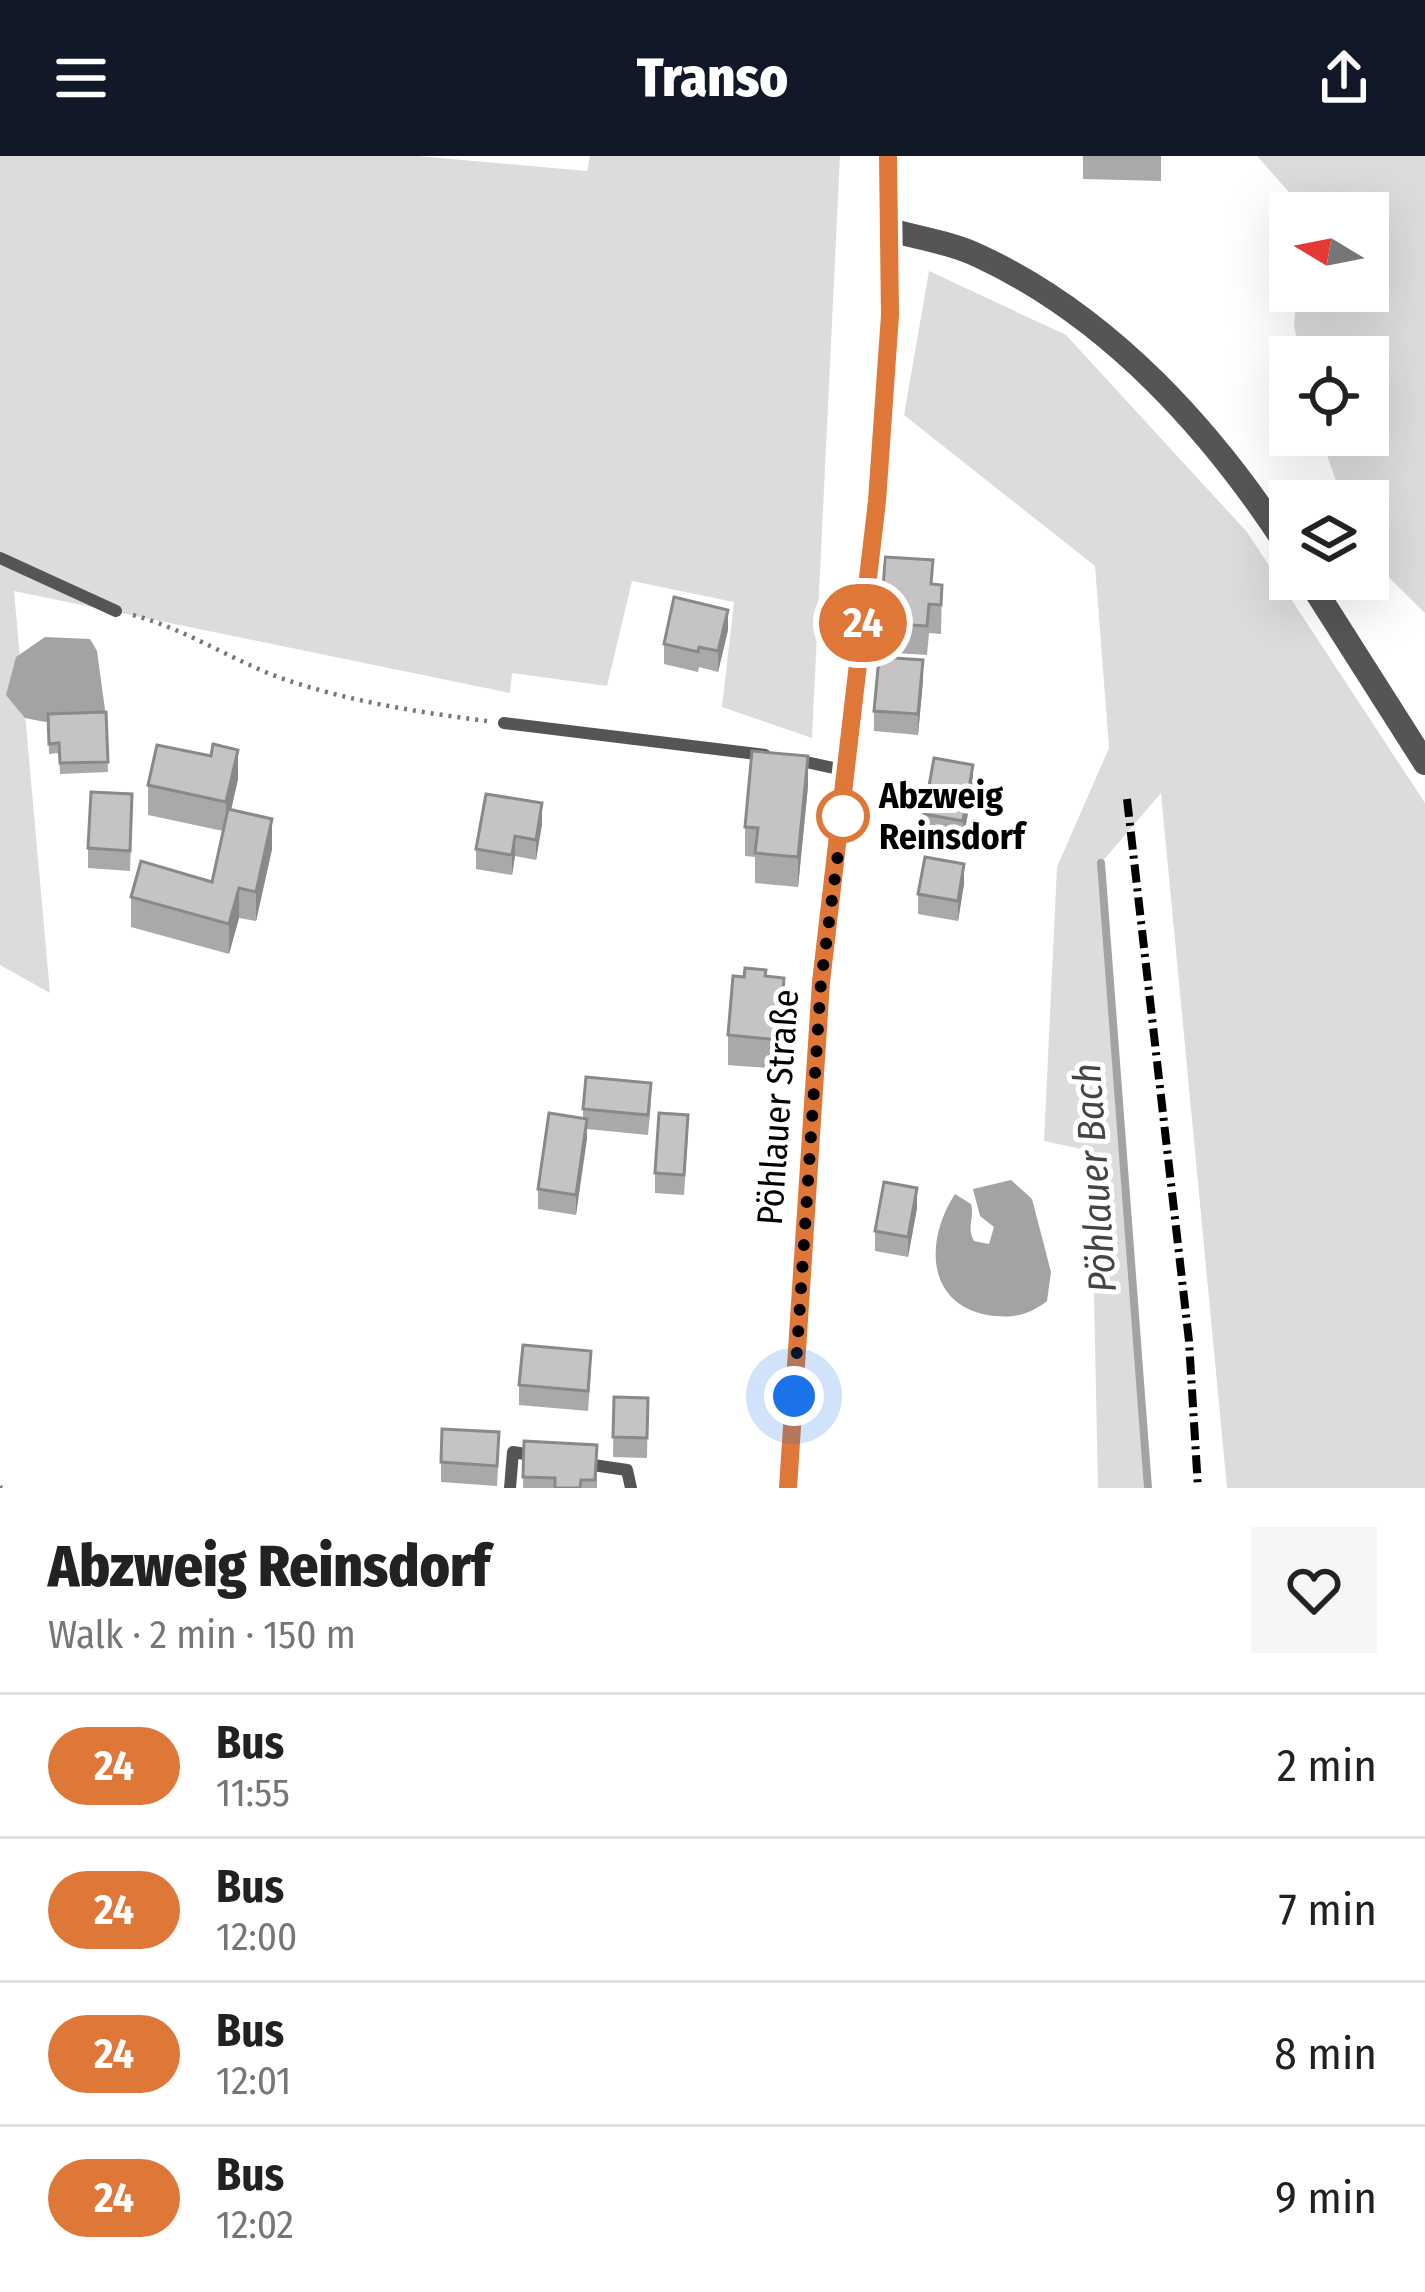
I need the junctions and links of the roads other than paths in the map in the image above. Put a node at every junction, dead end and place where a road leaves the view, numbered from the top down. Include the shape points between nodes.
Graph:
1 (888, 156) edge
2 (890, 230) junction
3 (1269, 519) edge
4 (0, 558) edge
5 (1321, 600) edge
6 (116, 611) road end
7 (504, 723) road end
8 (1425, 763) edge
9 (847, 770) junction
10 (558, 1460) edge
11 (581, 1463) edge
12 (510, 1488) edge
13 (631, 1488) edge
14 (788, 1488) edge

1 - 2 street, Pöhlauer Straße
2 - 3 street via 976,254 1077,312 1174,401
2 - 9 street, Pöhlauer Straße via 877,501
4 - 6 lane
5 - 8 street
7 - 9 lane
9 - 14 street, Pöhlauer Straße via 821,982
10 - 12 lane via 513,1452
11 - 13 lane via 627,1470

